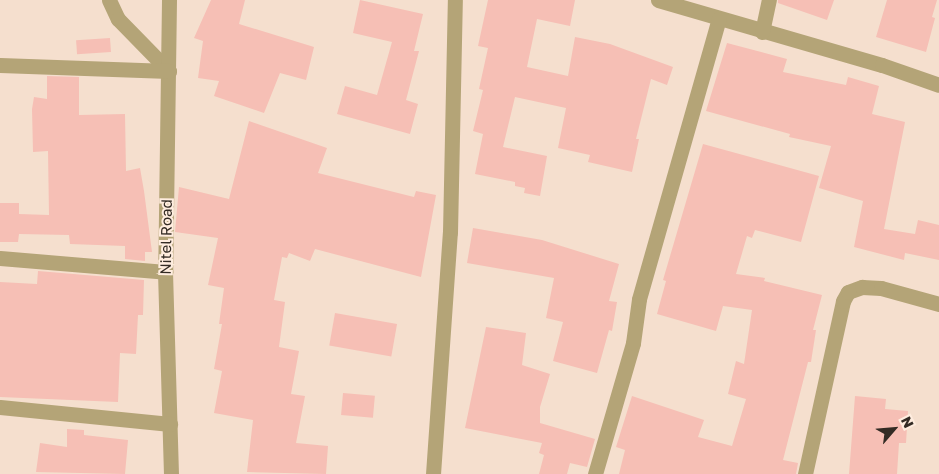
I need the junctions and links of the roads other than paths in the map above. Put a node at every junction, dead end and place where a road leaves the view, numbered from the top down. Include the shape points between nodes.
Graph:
1 (109, 0) edge
2 (169, 0) edge
3 (455, 0) edge
4 (658, 0) edge
5 (769, 0) edge
6 (719, 19) junction
7 (762, 32) junction
8 (0, 65) edge
9 (169, 71) junction
10 (939, 85) edge
11 (0, 258) edge
12 (165, 272) junction
13 (939, 304) edge
14 (0, 407) edge
15 (170, 424) junction
16 (171, 474) edge
17 (433, 474) edge
18 (595, 474) edge
19 (804, 474) edge

1 - 9 street via 118,19
2 - 9 street, Nitel Road
3 - 17 street via 450,232
4 - 6 street
5 - 7 street
6 - 7 street
6 - 18 street via 639,299 633,343
7 - 10 street via 882,65
8 - 9 street
9 - 12 street, Nitel Road
11 - 12 street
12 - 15 street, Nitel Road
13 - 19 street via 881,288 862,287 848,292 843,301
14 - 15 street
15 - 16 street, Nitel Road

